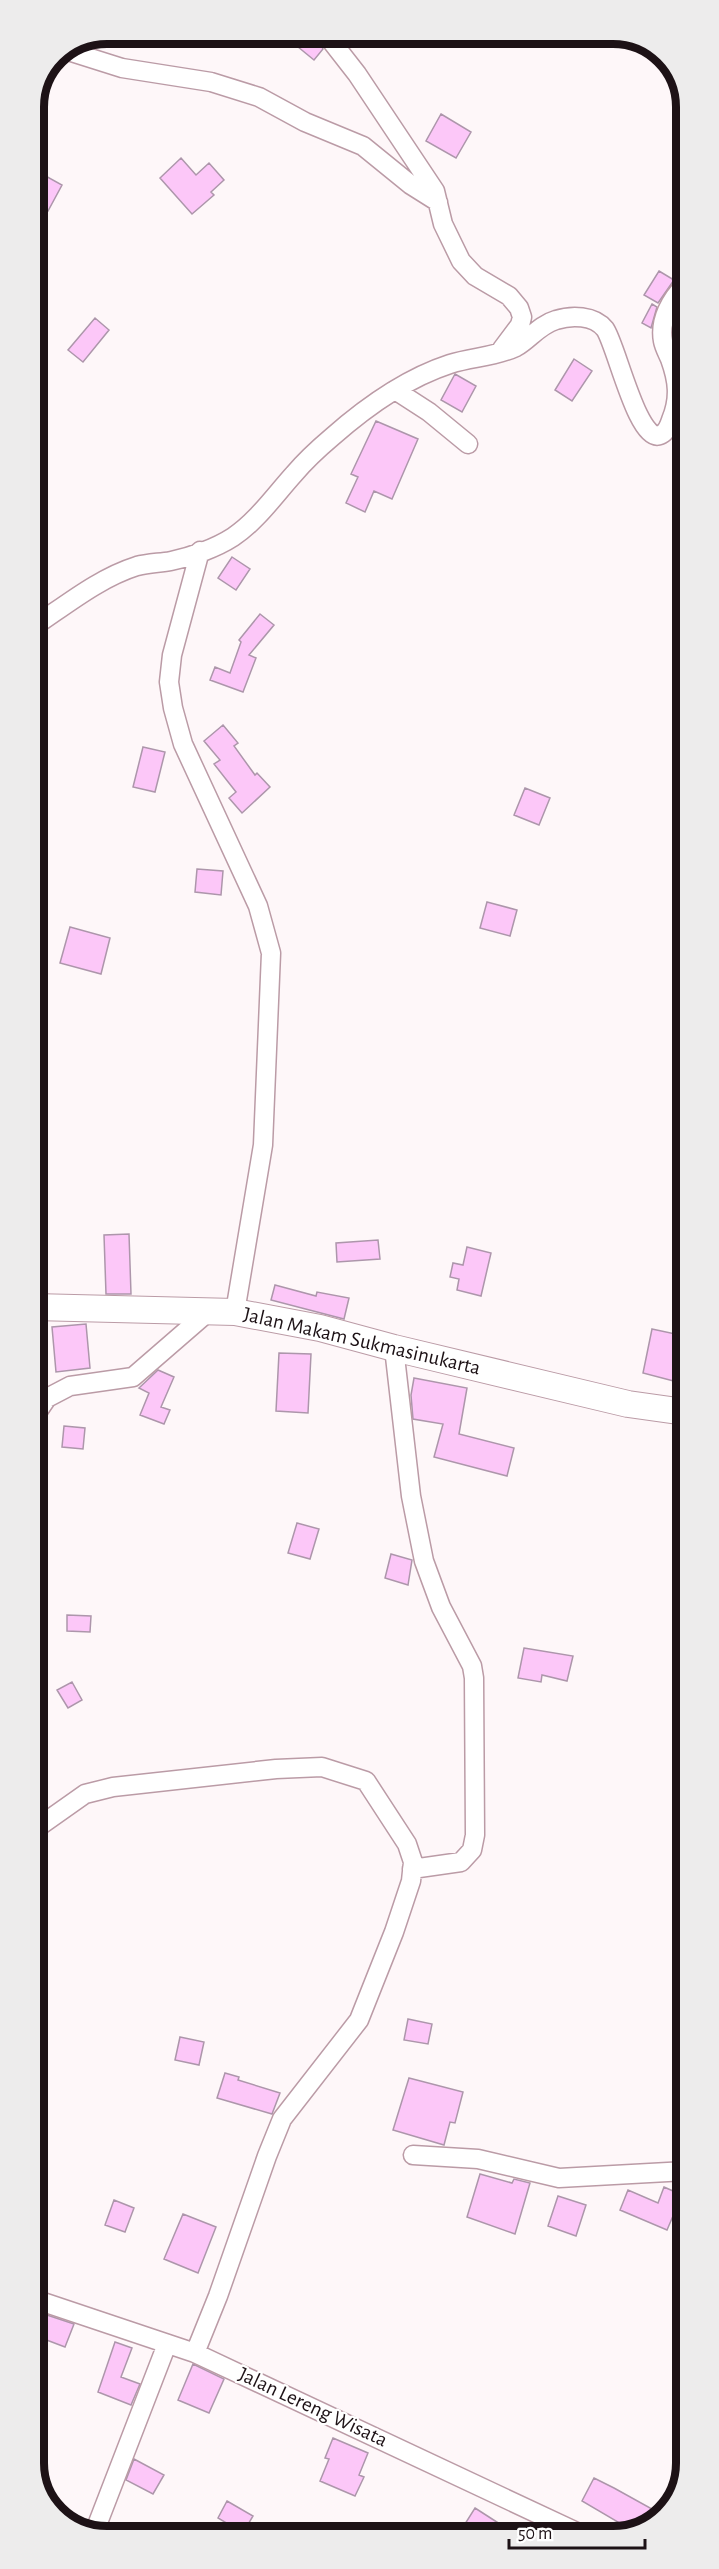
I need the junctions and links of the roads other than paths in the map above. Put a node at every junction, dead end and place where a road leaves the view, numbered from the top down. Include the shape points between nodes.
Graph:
1 (333, 43) edge
2 (74, 53) edge
3 (438, 202) junction
4 (676, 294) edge
5 (499, 353) junction
6 (676, 381) edge
7 (395, 390) junction
8 (676, 421) edge
9 (468, 444) dead end
10 (200, 551) junction
11 (43, 620) edge
12 (43, 1306) edge
13 (208, 1312) junction
14 (235, 1312) junction
15 (394, 1348) junction
16 (43, 1404) edge
17 (676, 1411) edge
18 (43, 1824) edge
19 (412, 1869) junction
20 (413, 2155) dead end
21 (676, 2172) edge
22 (43, 2302) edge
23 (167, 2344) junction
24 (195, 2353) junction
25 (97, 2524) edge
26 (564, 2526) edge

1 - 3 street via 435,191
2 - 3 street via 122,68 211,82 259,97 304,122 363,146
3 - 5 street via 443,224 461,261 475,276 509,296 519,308 520,325
4 - 6 street via 664,320 663,341
5 - 7 street via 451,363
5 - 8 street via 518,346 555,320 581,316 604,327 632,402 650,433 662,435
7 - 9 street
7 - 10 street via 332,436 235,536
10 - 11 street via 173,561 138,566 95,586
10 - 14 street via 172,655 169,682 173,708 183,744 258,906 271,953 263,1145
12 - 13 street, Jalan Makam Sukmasinukarta
13 - 14 street, Jalan Makam Sukmasinukarta
13 - 16 street via 133,1377 70,1386
14 - 15 street, Jalan Makam Sukmasinukarta via 320,1328
15 - 17 street, Jalan Makam Sukmasinukarta via 628,1404
15 - 19 street via 411,1496 424,1561 474,1678 472,1850 461,1862
18 - 19 street via 85,1794 113,1786 322,1767 366,1781 407,1844
19 - 24 street via 394,1932 359,2020 282,2119
20 - 21 street via 478,2159 560,2178
22 - 23 street, Jalan Lereng Wisata
23 - 24 street, Jalan Lereng Wisata
23 - 25 street
24 - 26 street, Jalan Lereng Wisata

